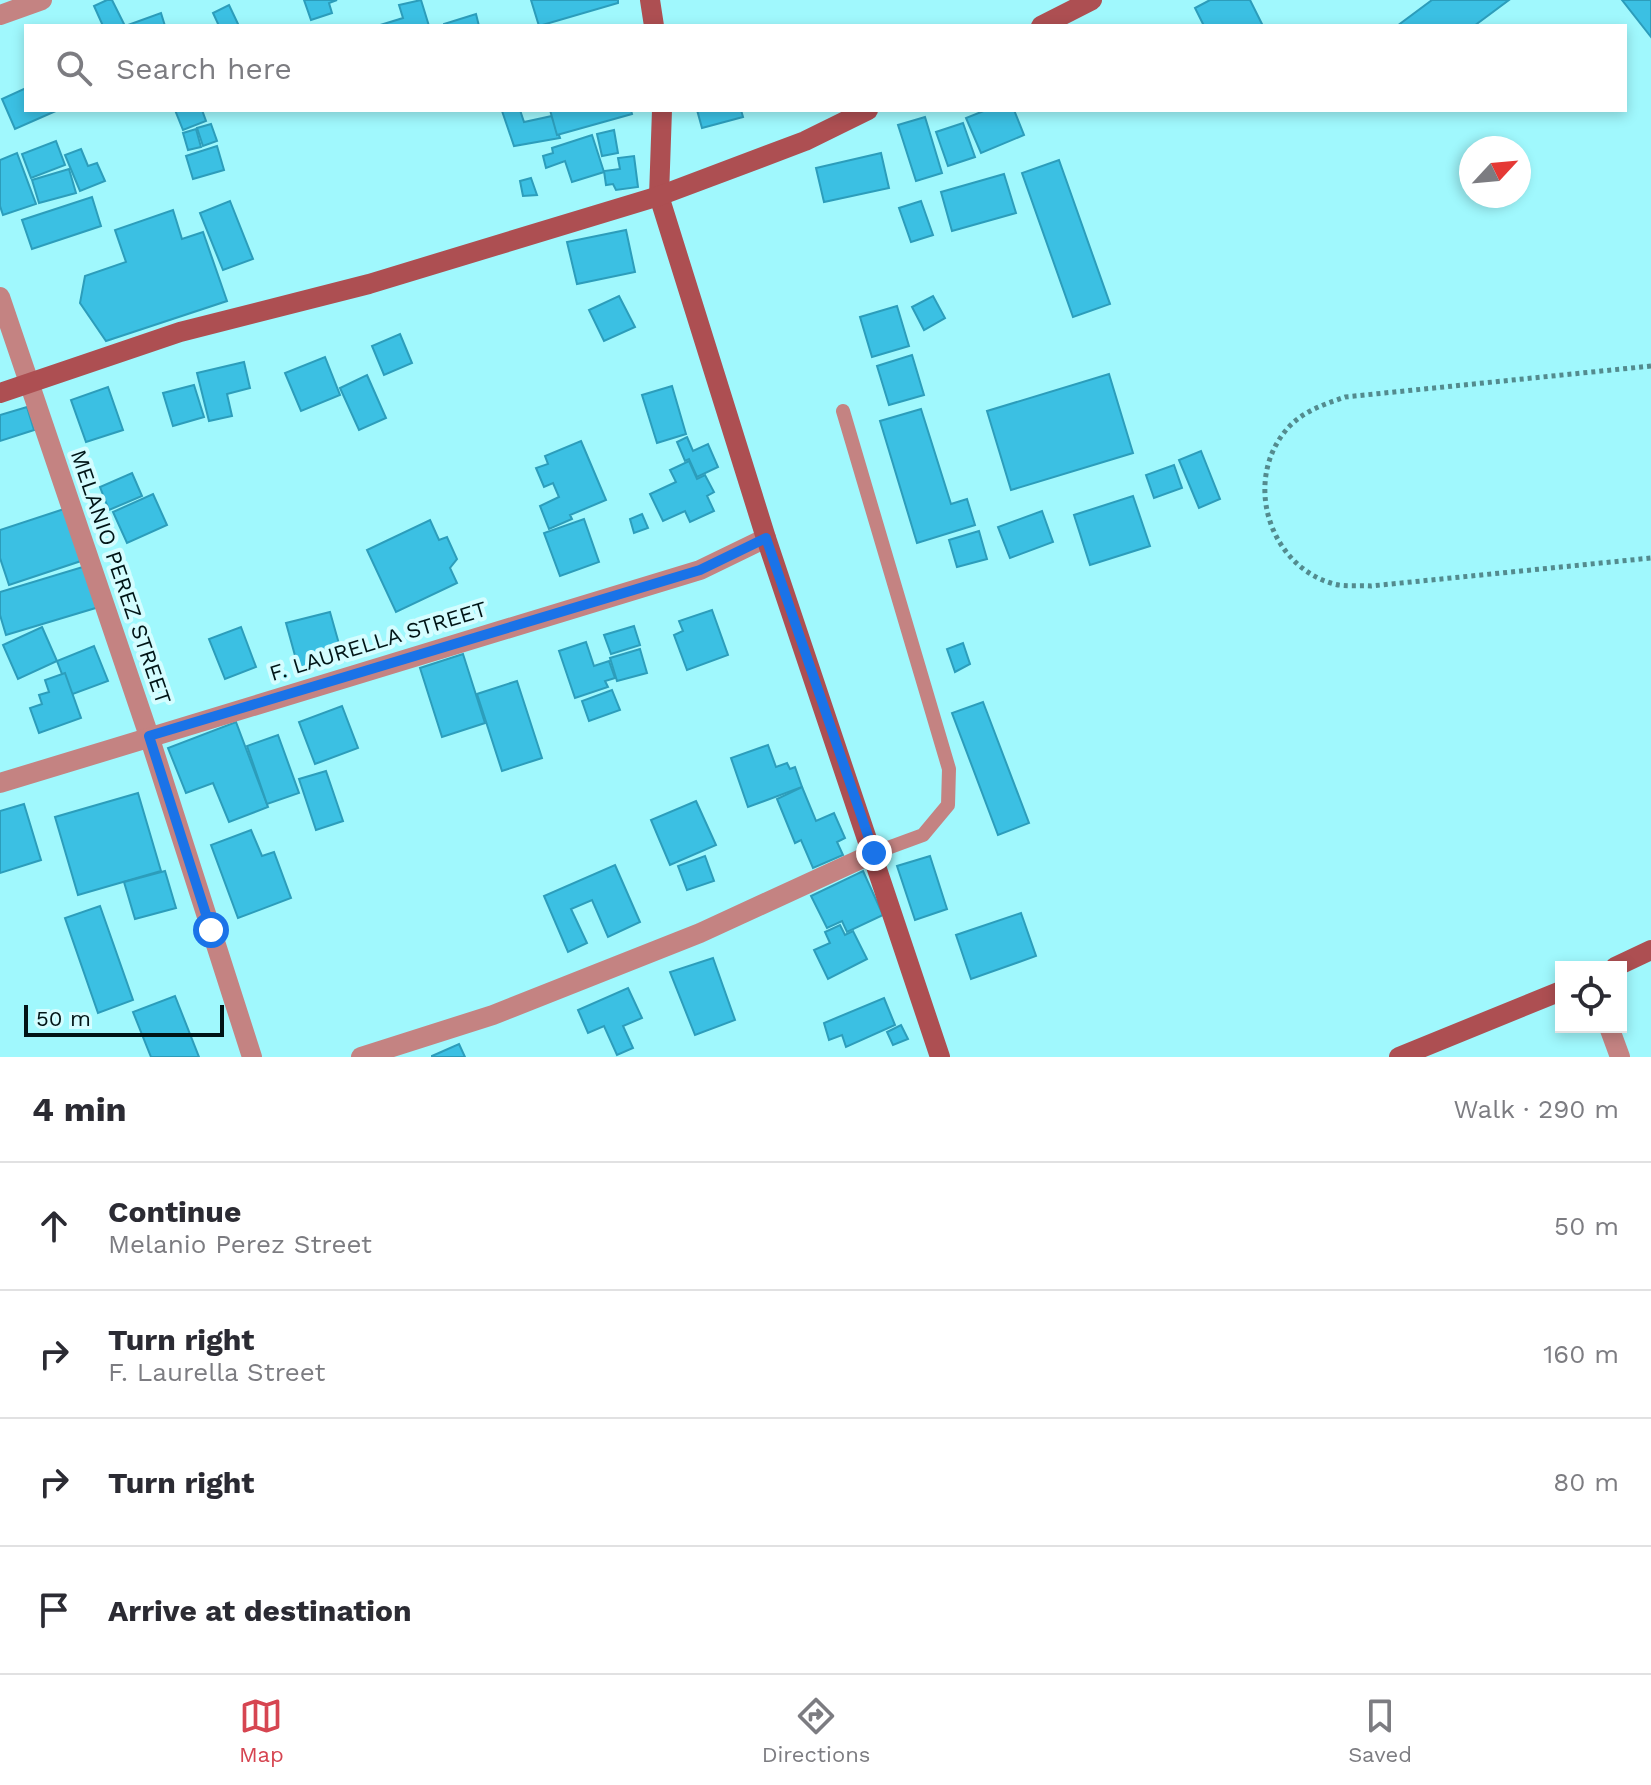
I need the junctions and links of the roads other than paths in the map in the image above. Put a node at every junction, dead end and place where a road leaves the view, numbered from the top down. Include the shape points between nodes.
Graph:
1 (42, 0) edge
2 (650, 0) edge
3 (1092, 0) edge
4 (0, 15) edge
5 (654, 24) edge
6 (1045, 24) edge
7 (662, 112) edge
8 (864, 112) edge
9 (659, 196) junction
10 (0, 297) edge
11 (31, 383) junction
12 (0, 393) edge
13 (843, 411) dead end
14 (766, 538) junction
15 (149, 736) junction
16 (0, 783) edge
17 (874, 853) junction
18 (1651, 950) edge
19 (1627, 961) edge
20 (1555, 993) edge
21 (1611, 1033) edge
22 (252, 1057) edge
23 (361, 1057) edge
24 (940, 1057) edge
25 (1399, 1057) edge
26 (1620, 1057) edge

1 - 4 street
2 - 5 street
3 - 6 street
7 - 9 street
8 - 9 street via 805,141
9 - 11 street via 369,284 180,332
9 - 14 street
10 - 11 street, MELANIO PEREZ STREET
11 - 12 street
11 - 15 street, MELANIO PEREZ STREET
13 - 17 lane via 949,769 948,805 923,835
14 - 15 street, F. LAURELLA STREET via 700,570
14 - 17 street
15 - 16 street, F. LAURELLA STREET
15 - 22 street, MELANIO PEREZ STREET
17 - 23 street via 493,1015
17 - 24 street
18 - 19 street
20 - 25 street
21 - 26 street

